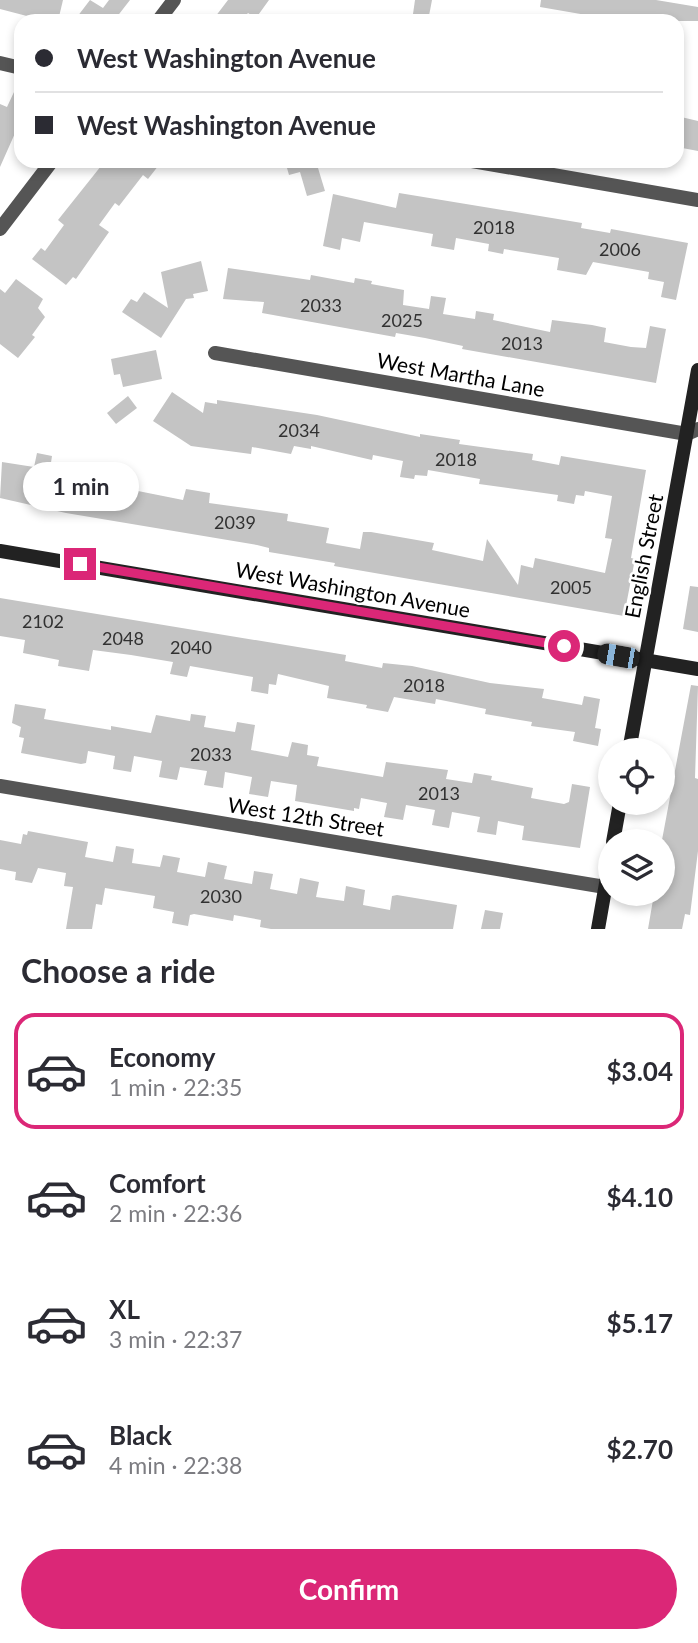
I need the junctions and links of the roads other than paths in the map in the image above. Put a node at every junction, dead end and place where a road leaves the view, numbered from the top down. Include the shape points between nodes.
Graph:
1 (174, 0) edge
2 (163, 14) edge
3 (47, 168) edge
4 (512, 168) edge
5 (698, 200) edge
6 (0, 229) edge
7 (215, 353) dead end
8 (698, 370) edge
9 (692, 432) edge
10 (0, 551) edge
11 (644, 660) junction
12 (698, 669) edge
13 (631, 738) edge
14 (0, 786) edge
15 (598, 886) edge
16 (602, 906) edge
17 (598, 929) edge

1 - 2 street
3 - 6 street
4 - 5 street
7 - 9 street, West Martha Lane
8 - 9 street, English Street
9 - 11 street, English Street
10 - 11 street, West Washington Avenue
11 - 12 street, West Washington Avenue
11 - 13 street, English Street
14 - 15 street, West 12th Street
16 - 17 street

